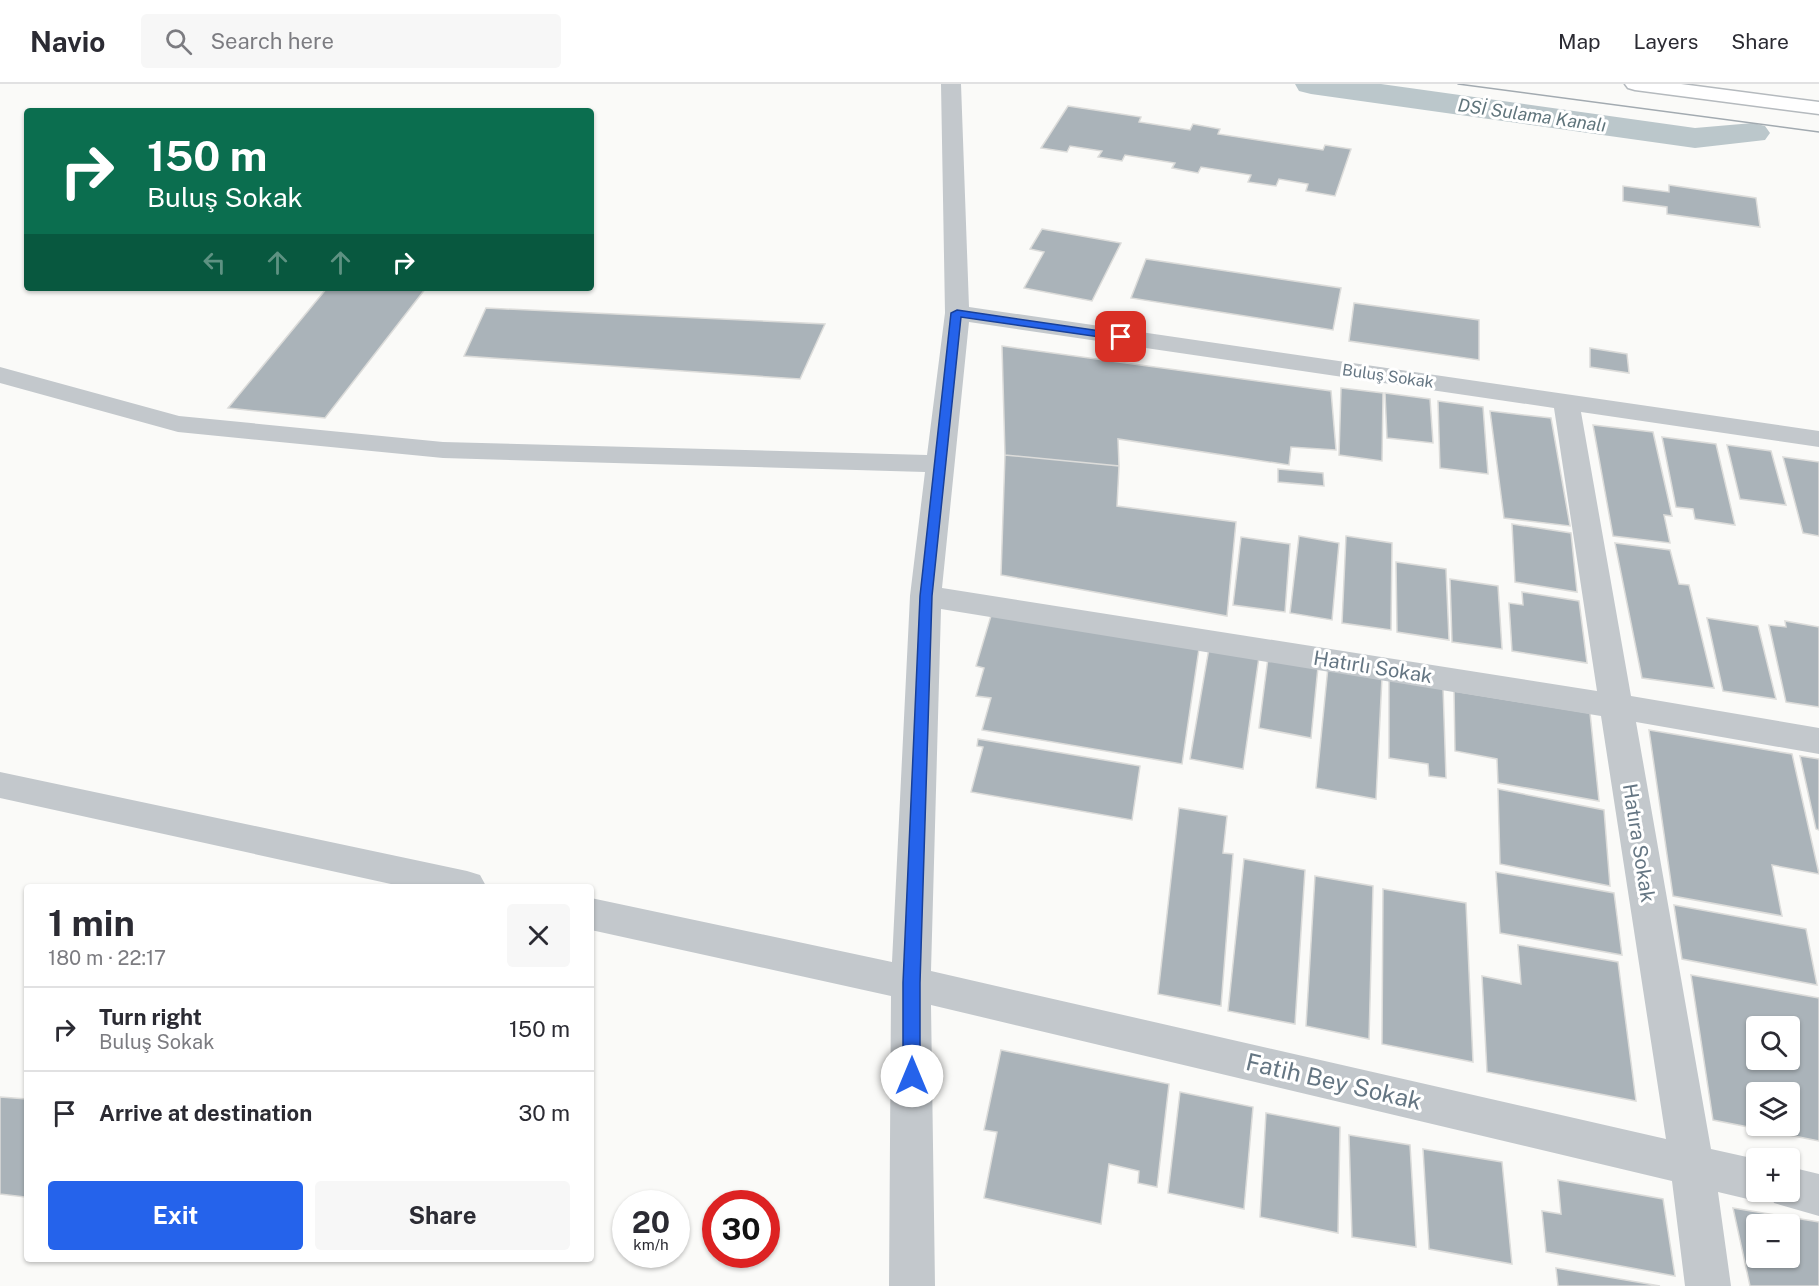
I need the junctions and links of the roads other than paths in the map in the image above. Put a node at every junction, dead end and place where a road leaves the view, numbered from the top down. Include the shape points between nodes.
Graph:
1 (951, 84) edge
2 (1635, 84) edge
3 (1761, 84) edge
4 (1819, 92) edge
5 (1819, 108) edge
6 (957, 313) junction
7 (0, 375) edge
8 (1566, 401) junction
9 (1819, 439) edge
10 (940, 464) junction
11 (926, 596) junction
12 (1617, 706) junction
13 (1819, 741) edge
14 (0, 785) edge
15 (457, 884) edge
16 (594, 915) edge
17 (911, 983) junction
18 (1692, 1165) junction
19 (1746, 1178) edge
20 (1800, 1190) edge
21 (1819, 1195) edge
22 (912, 1286) edge
23 (1708, 1286) edge

1 - 6 street
2 - 5 main road
3 - 4 main road
6 - 8 street, Buluş Sokak
6 - 10 street
7 - 10 street via 178,424 442,450
8 - 9 street, Buluş Sokak
8 - 12 street, Hatıra Sokak
10 - 11 street
11 - 12 street, Hatırlı Sokak
11 - 17 street
12 - 13 street, Hatırlı Sokak
12 - 18 street, Hatıra Sokak
14 - 15 street
16 - 17 street, Fatih Bey Sokak
17 - 18 street, Fatih Bey Sokak
17 - 22 street
18 - 19 street, Fatih Bey Sokak
18 - 23 street, Hatıra Sokak
20 - 21 street

